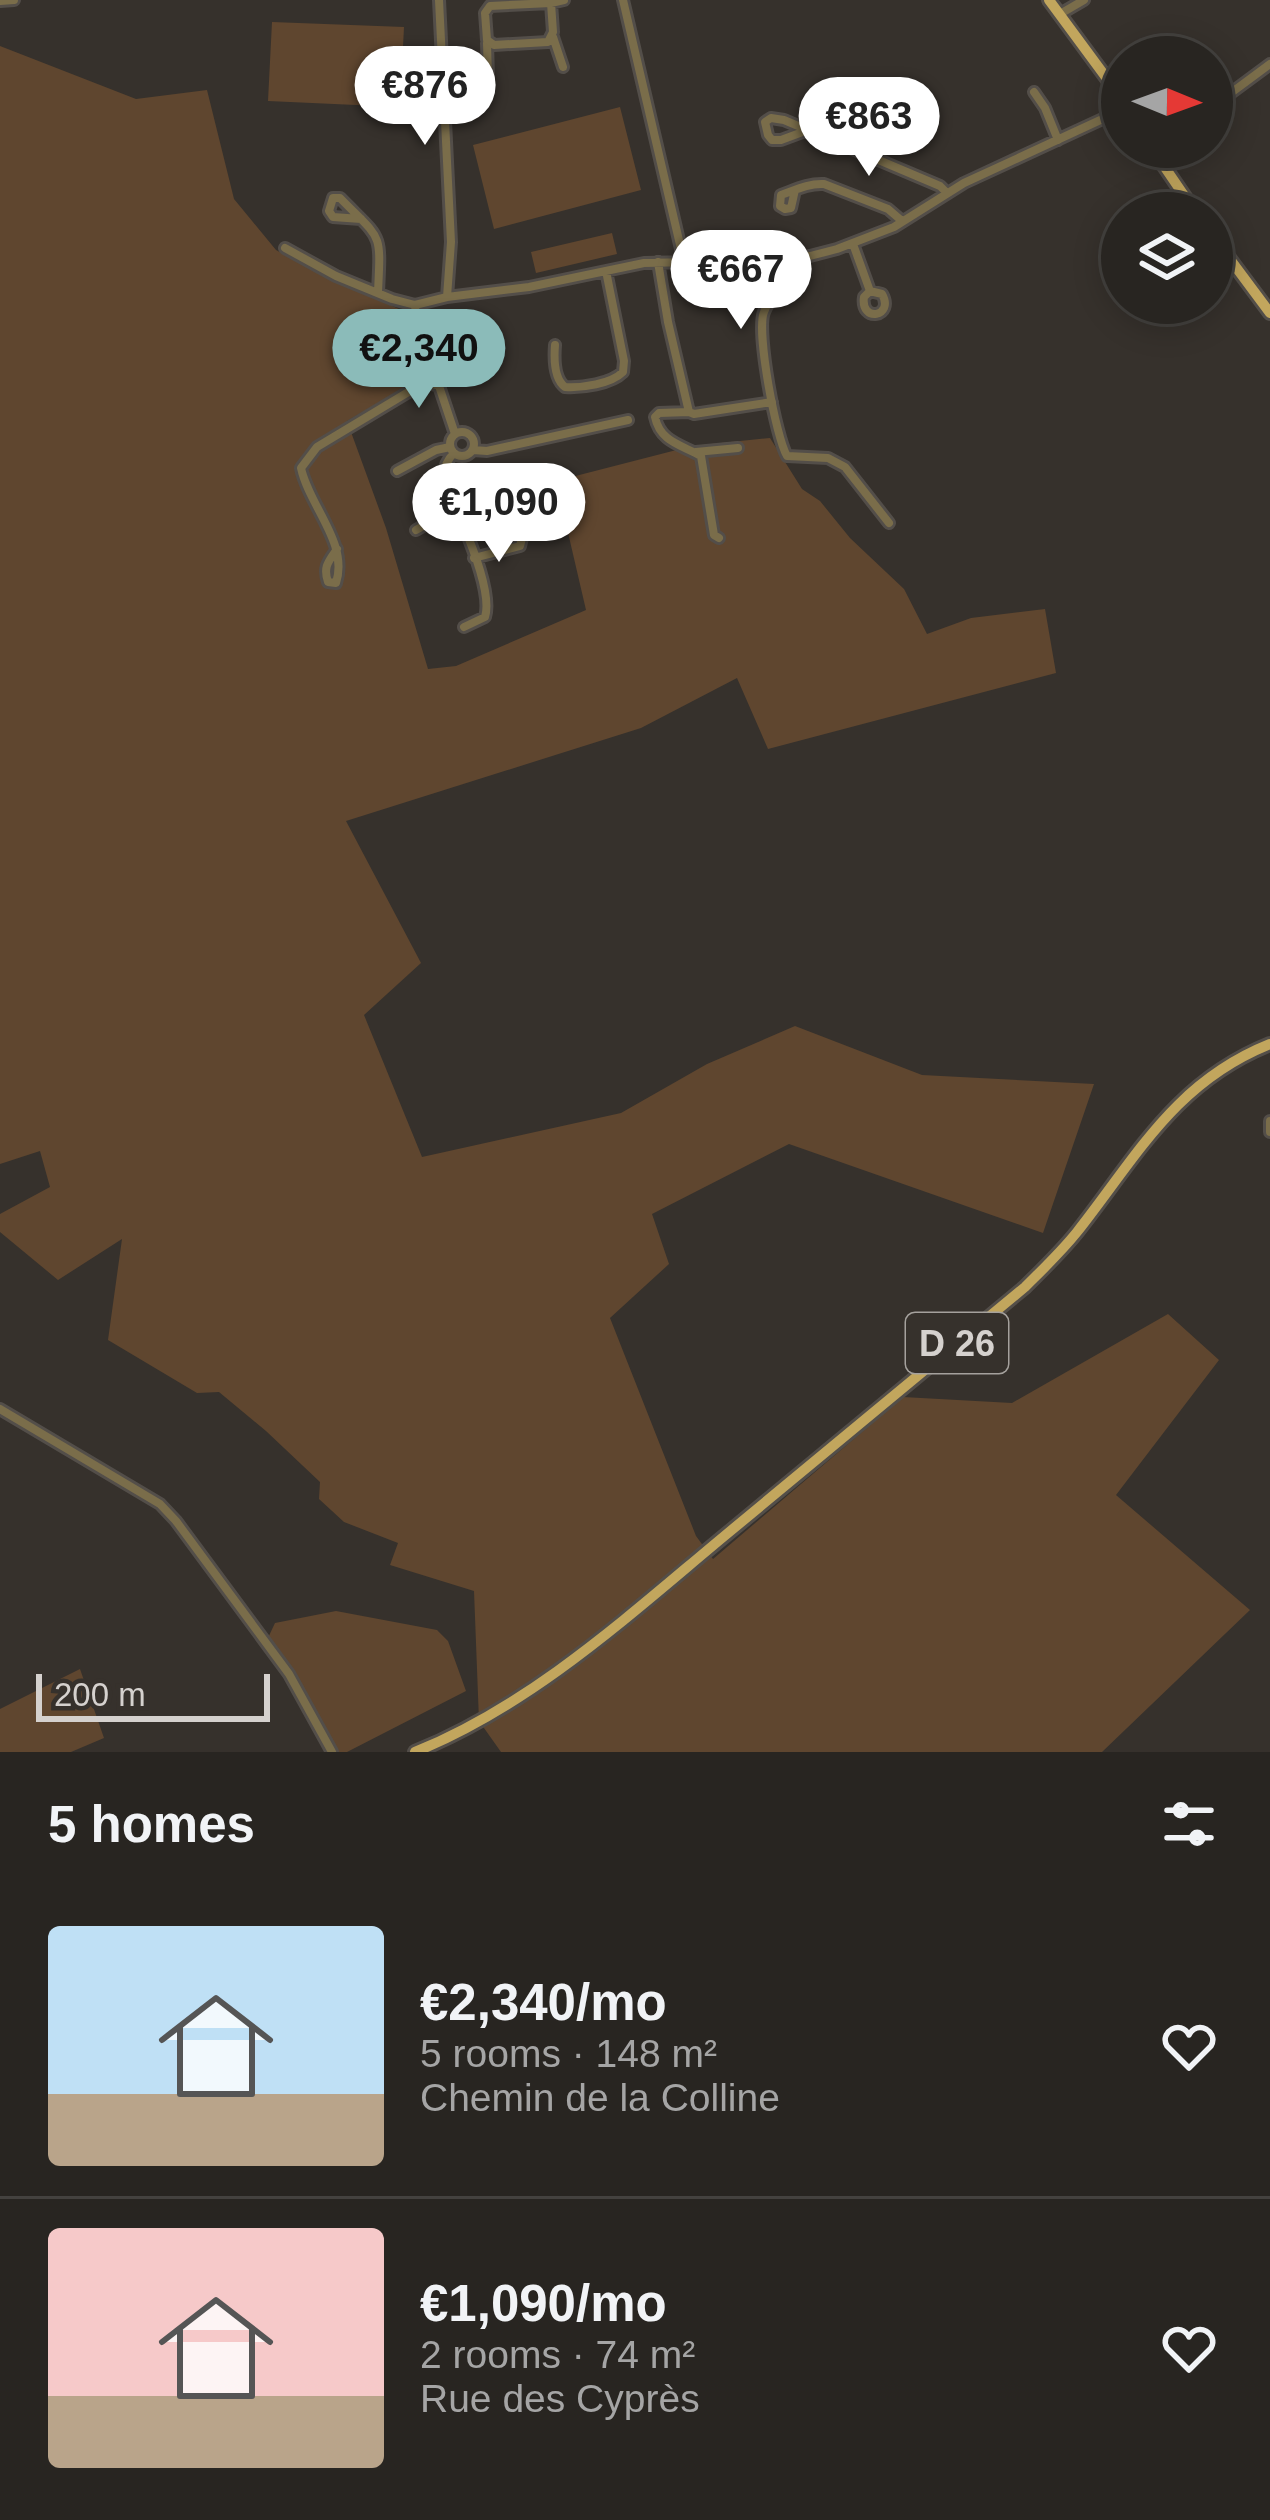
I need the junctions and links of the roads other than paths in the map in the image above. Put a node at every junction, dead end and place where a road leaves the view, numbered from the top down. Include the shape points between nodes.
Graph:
1 (14, 0) edge
2 (439, 0) edge
3 (563, 0) edge
4 (623, 0) edge
5 (1049, 0) edge
6 (1084, 0) edge
7 (0, 2) edge
8 (551, 3) junction
9 (1060, 14) junction
10 (553, 37) junction
11 (487, 40) junction
12 (1270, 64) edge
13 (563, 67) dead end
14 (1101, 70) edge
15 (488, 78) dead end
16 (1233, 91) edge
17 (1034, 92) dead end
18 (1101, 120) edge
19 (808, 130) junction
20 (1058, 140) junction
21 (795, 190) dead end
22 (946, 192) junction
23 (361, 219) dead end
24 (902, 221) junction
25 (853, 244) junction
26 (285, 248) dead end
27 (681, 260) junction
28 (786, 260) junction
29 (658, 262) junction
30 (1233, 263) edge
31 (606, 272) junction
32 (870, 291) dead end
33 (377, 292) junction
34 (447, 297) junction
35 (415, 305) junction
36 (1270, 313) edge
37 (555, 345) dead end
38 (418, 380) junction
39 (772, 402) junction
40 (689, 412) junction
41 (628, 420) dead end
42 (455, 434) junction
43 (737, 448) dead end
44 (452, 450) junction
45 (473, 450) junction
46 (695, 452) junction
47 (397, 471) dead end
48 (453, 509) junction
49 (514, 512) dead end
50 (889, 523) dead end
51 (416, 530) dead end
52 (719, 538) dead end
53 (337, 550) dead end
54 (474, 558) junction
55 (464, 627) dead end
56 (1270, 1044) edge
57 (1270, 1121) edge
58 (1270, 1132) edge
59 (0, 1409) edge
60 (332, 1752) edge
61 (415, 1752) edge

1 - 7 street
2 - 34 street
3 - 8 street
4 - 27 street
5 - 9 main road
6 - 9 street
8 - 10 street
8 - 11 street via 490,6
9 - 14 main road
10 - 11 street via 544,44
10 - 13 street
11 - 15 street
12 - 16 street
17 - 20 street
18 - 20 street
19 - 19 street via 772,140 765,122 772,118
19 - 22 street
20 - 22 street
21 - 24 street via 824,184
22 - 24 street
23 - 33 street via 379,242
24 - 25 street
25 - 28 street
25 - 32 street
26 - 33 street
27 - 28 street
27 - 29 street
28 - 39 street via 762,320
29 - 31 street
29 - 40 street
30 - 36 main road
31 - 34 street
31 - 37 street via 623,372 565,387
33 - 35 street
34 - 35 street
35 - 38 street
38 - 42 street via 439,386
38 - 53 street via 317,447 301,468
39 - 40 street
39 - 50 street via 788,456 845,467
40 - 46 street via 659,413 655,421
41 - 45 street
42 - 44 street
42 - 45 street via 471,435
43 - 46 street
44 - 45 street
44 - 47 street
44 - 48 street via 444,468
46 - 52 street
48 - 51 street
48 - 54 street
49 - 54 street via 520,546
54 - 55 street via 487,614
56 - 61 main road, D 26 via 1223,1067 1170,1109 1024,1287 620,1623 521,1696
57 - 58 street
59 - 60 street via 176,1520 289,1674

